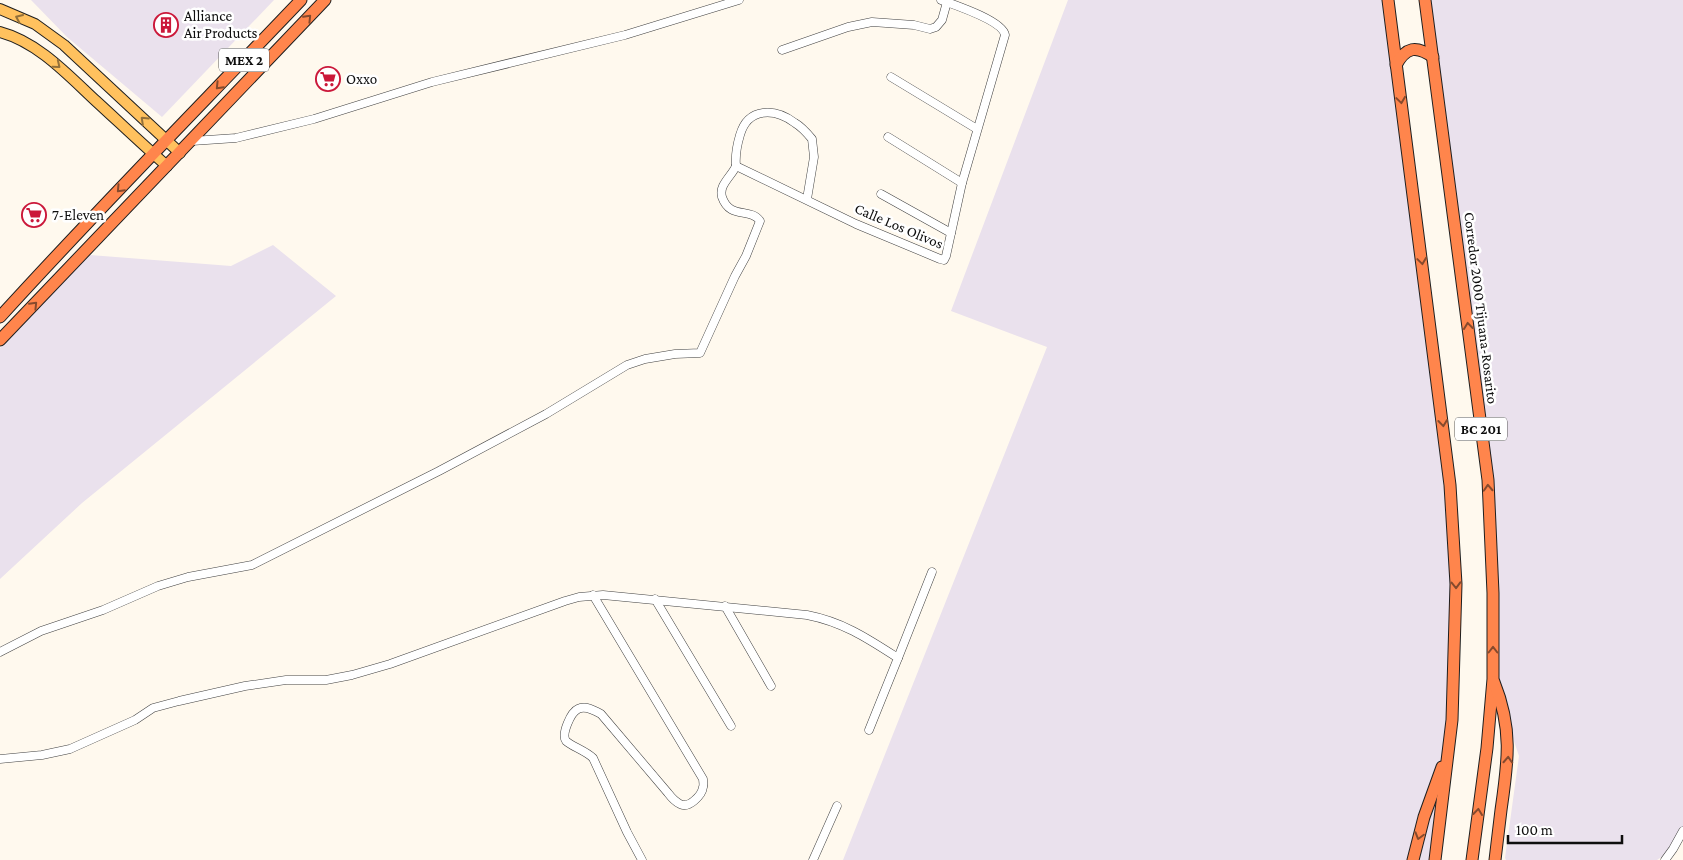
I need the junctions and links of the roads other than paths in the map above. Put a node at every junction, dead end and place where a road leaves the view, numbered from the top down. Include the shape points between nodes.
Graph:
1 (301, 0) edge
2 (325, 0) edge
3 (739, 0) edge
4 (1388, 0) edge
5 (1425, 0) edge
6 (944, 1) edge
7 (0, 9) edge
8 (0, 32) edge
9 (782, 50) dead end
10 (1433, 57) junction
11 (1396, 65) junction
12 (890, 77) dead end
13 (977, 129) junction
14 (888, 137) dead end
15 (167, 141) junction
16 (192, 141) junction
17 (180, 153) junction
18 (154, 154) junction
19 (167, 166) junction
20 (736, 166) junction
21 (962, 182) junction
22 (882, 194) dead end
23 (807, 199) junction
24 (951, 233) junction
25 (0, 317) edge
26 (0, 340) edge
27 (932, 572) dead end
28 (593, 595) junction
29 (655, 599) junction
30 (725, 606) junction
31 (0, 652) edge
32 (898, 658) junction
33 (1493, 679) junction
34 (771, 686) dead end
35 (731, 726) dead end
36 (869, 730) dead end
37 (1447, 757) junction
38 (0, 759) edge
39 (837, 806) dead end
40 (1683, 830) edge
41 (642, 860) edge
42 (813, 860) edge
43 (1413, 860) edge
44 (1435, 860) edge
45 (1472, 860) edge
46 (1495, 860) edge
47 (1665, 860) edge

1 -> 15 highway, MEX 2
16 -> 2 highway, MEX 2
3 - 16 street via 625,35 432,82 314,119 236,138
4 - 11 highway, BC 201
5 - 10 highway, Corredor 2000 Tijuana-Rosarito / BC 201
6 - 9 street via 942,20 930,29 872,22
6 - 13 street, Calle Los Olivos via 991,21 1005,35
15 -> 7 main road via 64,45 35,24
8 -> 18 main road via 32,46 57,65
10 - 11 highway via 1419,49 1412,50
33 -> 10 highway, Corredor 2000 Tijuana-Rosarito / BC 201 via 1488,480
11 -> 37 highway, BC 201 via 1450,485 1456,584 1452,720
12 - 13 street
13 - 21 street, Calle Los Olivos
14 - 21 street
15 - 17 main road
15 - 18 highway, MEX 2
16 - 17 highway, MEX 2
17 - 19 highway, MEX 2
18 - 19 main road
18 -> 25 highway, MEX 2
26 -> 19 highway, MEX 2
20 - 23 street, Calle Los Olivos
20 - 23 street via 735,157 743,125 752,116 772,112 784,116 812,139 814,157
20 - 31 street via 723,186 724,203 730,210 757,217 760,225 700,353 675,354 626,365 546,414 252,565 158,586 103,610 41,631
21 - 24 street, Calle Los Olivos
22 - 24 street
23 - 24 street, Calle Los Olivos via 856,224 942,260 946,256
27 - 32 street
28 - 29 street
28 - 38 street via 565,601 352,676 286,680 179,701 153,708 135,720 70,749
28 - 41 street via 703,779 701,793 686,806 680,804 600,714 583,708 573,713 565,738 593,758
29 - 30 street
29 - 35 street
30 - 32 street via 827,619
30 - 34 street
32 - 36 street
45 -> 33 highway, Corredor 2000 Tijuana-Rosarito / BC 201
46 -> 33 highway via 1508,739
37 -> 43 highway via 1424,817
37 - 44 highway, BC 201
39 - 42 street
40 - 47 street

